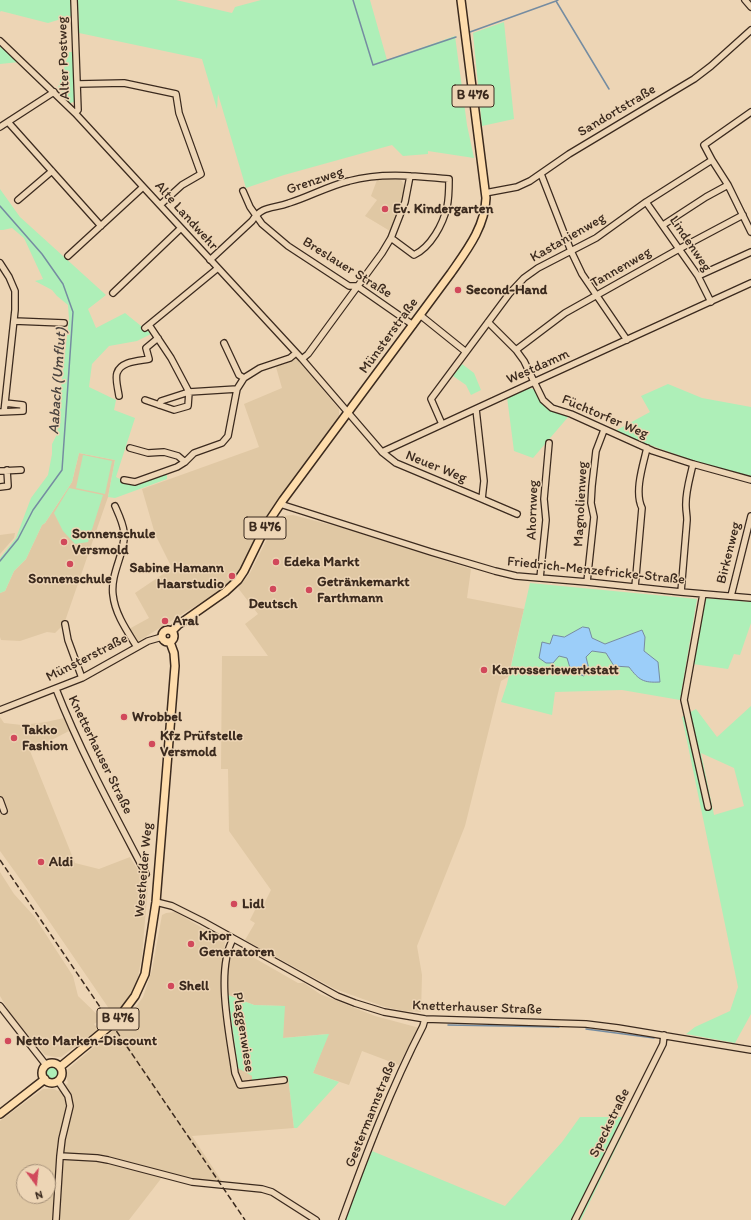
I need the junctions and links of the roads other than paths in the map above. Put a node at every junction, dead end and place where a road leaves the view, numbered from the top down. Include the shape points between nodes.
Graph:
1 (74, 0) edge
2 (461, 0) edge
3 (745, 0) edge
4 (751, 7) edge
5 (751, 30) edge
6 (0, 41) edge
7 (78, 84) junction
8 (54, 92) junction
9 (751, 112) edge
10 (75, 113) junction
11 (8, 122) junction
12 (0, 127) edge
13 (712, 160) junction
14 (52, 171) junction
15 (541, 174) junction
16 (410, 176) junction
17 (728, 185) junction
18 (143, 187) junction
19 (243, 191) dead end
20 (485, 193) junction
21 (18, 200) dead end
22 (646, 202) junction
23 (160, 205) junction
24 (256, 215) junction
25 (743, 215) junction
26 (663, 225) junction
27 (101, 226) junction
28 (181, 228) junction
29 (751, 232) edge
30 (391, 238) junction
31 (679, 249) junction
32 (571, 251) junction
33 (751, 252) edge
34 (68, 256) dead end
35 (210, 260) junction
36 (0, 263) edge
37 (218, 268) junction
38 (698, 276) junction
39 (751, 283) edge
40 (357, 286) junction
41 (113, 293) dead end
42 (597, 296) junction
43 (711, 302) junction
44 (420, 315) junction
45 (14, 321) junction
46 (64, 322) dead end
47 (488, 322) junction
48 (413, 324) junction
49 (158, 338) junction
50 (627, 340) junction
51 (224, 343) dead end
52 (516, 350) junction
53 (466, 352) junction
54 (296, 353) junction
55 (302, 359) junction
56 (244, 378) junction
57 (534, 382) junction
58 (237, 389) junction
59 (189, 392) junction
60 (119, 396) dead end
61 (145, 400) dead end
62 (5, 403) junction
63 (159, 405) junction
64 (476, 408) junction
65 (2, 412) edge
66 (348, 413) junction
67 (442, 424) junction
68 (604, 430) junction
69 (549, 443) dead end
70 (130, 448) dead end
71 (647, 448) junction
72 (382, 452) junction
73 (185, 462) junction
74 (693, 464) junction
75 (8, 470) junction
76 (21, 470) dead end
77 (0, 471) edge
78 (124, 480) dead end
79 (751, 480) edge
80 (0, 486) edge
81 (482, 499) junction
82 (280, 504) junction
83 (115, 506) dead end
84 (517, 514) dead end
85 (751, 516) edge
86 (540, 578) junction
87 (587, 582) junction
88 (635, 587) junction
89 (681, 592) junction
90 (703, 594) junction
91 (731, 596) junction
92 (751, 598) edge
93 (65, 624) dead end
94 (172, 631) junction
95 (162, 637) junction
96 (170, 642) junction
97 (137, 647) junction
98 (82, 678) junction
99 (56, 689) junction
100 (0, 710) edge
101 (0, 800) edge
102 (708, 807) dead end
103 (4, 810) dead end
104 (146, 874) dead end
105 (156, 902) junction
106 (233, 938) junction
107 (1, 1009) edge
108 (425, 1019) junction
109 (664, 1036) junction
110 (751, 1050) edge
111 (46, 1066) junction
112 (60, 1067) junction
113 (44, 1079) junction
114 (284, 1080) dead end
115 (58, 1081) junction
116 (0, 1114) edge
117 (60, 1156) junction
118 (56, 1220) edge
119 (316, 1220) edge
120 (342, 1220) edge
121 (575, 1220) edge

1 - 7 street, Alter Postweg
2 - 20 main road, Münsterstraße / B 476
3 - 4 street
5 - 15 street, Sandortstraße via 694,79
6 - 8 street, Alte Landwehr
7 - 10 street, Alter Postweg via 78,110
7 - 23 street via 124,83 176,94 179,113 201,174 182,185
8 - 10 street, Alte Landwehr
8 - 11 street
9 - 13 street via 704,145
10 - 18 street, Alte Landwehr
11 - 12 street
11 - 14 street
13 - 17 street
13 - 22 street, Kastanienweg
14 - 21 street
14 - 27 street
15 - 20 street, Sandortstraße via 517,187
15 - 32 street
16 - 24 street, Grenzweg via 382,176 349,181 288,204 262,210
16 - 30 street via 405,202
16 - 30 street, Grenzweg via 449,179 447,208 436,234 422,251 414,255
17 - 25 street
17 - 26 street
18 - 23 street, Alte Landwehr
18 - 27 street
19 - 24 street, Breslauer Straße
20 - 44 main road, Münsterstraße / B 476 via 485,211 474,238
22 - 26 street, Lindenweg
22 - 32 street, Kastanienweg via 596,238
23 - 28 street, Alte Landwehr
24 - 35 street, Grenzweg
24 - 40 street, Breslauer Straße via 262,224 288,246 349,286
25 - 29 street
25 - 31 street, Tannenweg
26 - 31 street, Lindenweg
27 - 34 street
28 - 35 street, Alte Landwehr
28 - 41 street
30 - 40 street
31 - 38 street, Lindenweg
31 - 42 street, Tannenweg
32 - 42 street
32 - 47 street, Kastanienweg via 524,278
33 - 38 street
35 - 37 street, Alte Landwehr
36 - 45 street via 15,291
37 - 49 street via 147,327
37 - 54 street, Alte Landwehr
38 - 43 street, Lindenweg
39 - 43 street, Westdamm
40 - 48 street, Breslauer Straße
40 - 55 street
42 - 50 street
42 - 52 street, Tannenweg via 566,313
43 - 50 street, Westdamm
44 - 48 main road, Münsterstraße / B 476
44 - 53 street
45 - 46 street
45 - 62 street
47 - 52 street, Füchtorfer Weg
47 - 53 street, Kastanienweg
48 - 66 main road, Münsterstraße / B 476
49 - 59 street
49 - 60 street via 146,348 149,359 127,363 119,369 116,374
50 - 57 street, Westdamm
51 - 56 street via 239,374
52 - 57 street, Füchtorfer Weg
53 - 67 street, Kastanienweg via 431,398
54 - 55 street, Alte Landwehr
54 - 56 street via 290,358 260,368
55 - 66 street, Alte Landwehr
56 - 58 street
57 - 64 street, Westdamm
57 - 68 street, Füchtorfer Weg via 543,400 552,408
58 - 59 street
58 - 73 street via 228,436 222,443 194,453
59 - 63 street via 161,401
59 - 63 street via 188,406 174,410
61 - 63 street
62 - 65 street
62 - 65 street via 23,405 23,412
64 - 67 street, Westdamm
64 - 81 street, Neuer Weg via 484,481
66 - 72 street
66 - 82 main road, Münsterstraße / B 476
67 - 72 street, Westdamm
68 - 71 street, Füchtorfer Weg
68 - 87 street, Magnolienweg via 596,451 592,486 591,503 594,517
69 - 86 street, Ahornweg via 544,499 546,520
70 - 73 street via 148,453 164,452 178,456
71 - 74 street, Füchtorfer Weg
71 - 88 street via 641,473 639,502 642,508
72 - 81 street, Neuer Weg via 396,464
73 - 78 street via 135,482
74 - 79 street, Füchtorfer Weg
74 - 89 street via 687,487 688,512
75 - 76 street
75 - 77 street
75 - 80 street via 8,486
81 - 84 street, Neuer Weg
82 - 86 street, Friedrich-Menzefricke-Straße via 495,572
82 - 94 main road, Münsterstraße / B 476 via 238,580
83 - 97 street via 124,533 124,543 113,578 112,594 118,614
85 - 91 street, Birkenweg
86 - 87 street, Friedrich-Menzefricke-Straße
87 - 88 street, Friedrich-Menzefricke-Straße
88 - 89 street, Friedrich-Menzefricke-Straße
89 - 90 street, Friedrich-Menzefricke-Straße
90 - 91 street, Friedrich-Menzefricke-Straße
90 - 102 street via 684,700
91 - 92 street, Friedrich-Menzefricke-Straße
93 - 98 street
94 - 95 main road via 165,631
94 - 96 main road via 174,637
95 - 96 main road
95 - 97 street, Münsterstraße
96 - 105 main road, Westheider Weg / B 476 via 175,666
97 - 98 street, Münsterstraße
98 - 99 street, Münsterstraße
99 - 100 street, Münsterstraße
99 - 104 street, Knetterhauser Straße via 82,751
101 - 103 street
105 - 106 street, Knetterhauser Straße via 172,906
105 - 112 main road, Westheider Weg / B 476 via 146,969 140,988 114,1023
106 - 108 street, Knetterhauser Straße via 320,987 355,1003 384,1012
106 - 114 street, Plaggenwiese via 228,950 224,987 235,1072 240,1085
107 - 111 street
108 - 109 street, Knetterhauser Straße via 586,1024
108 - 120 street, Gestermannstraße via 366,1154
109 - 110 street, Knetterhauser Straße
109 - 121 street, Speckstraße via 663,1044
111 - 112 main road via 55,1063
111 - 113 main road via 42,1074
112 - 115 main road via 62,1076
113 - 115 main road via 51,1083
113 - 116 main road
115 - 117 street via 68,1096 70,1106
117 - 118 street
117 - 119 street via 102,1159 192,1182 262,1189 272,1192

